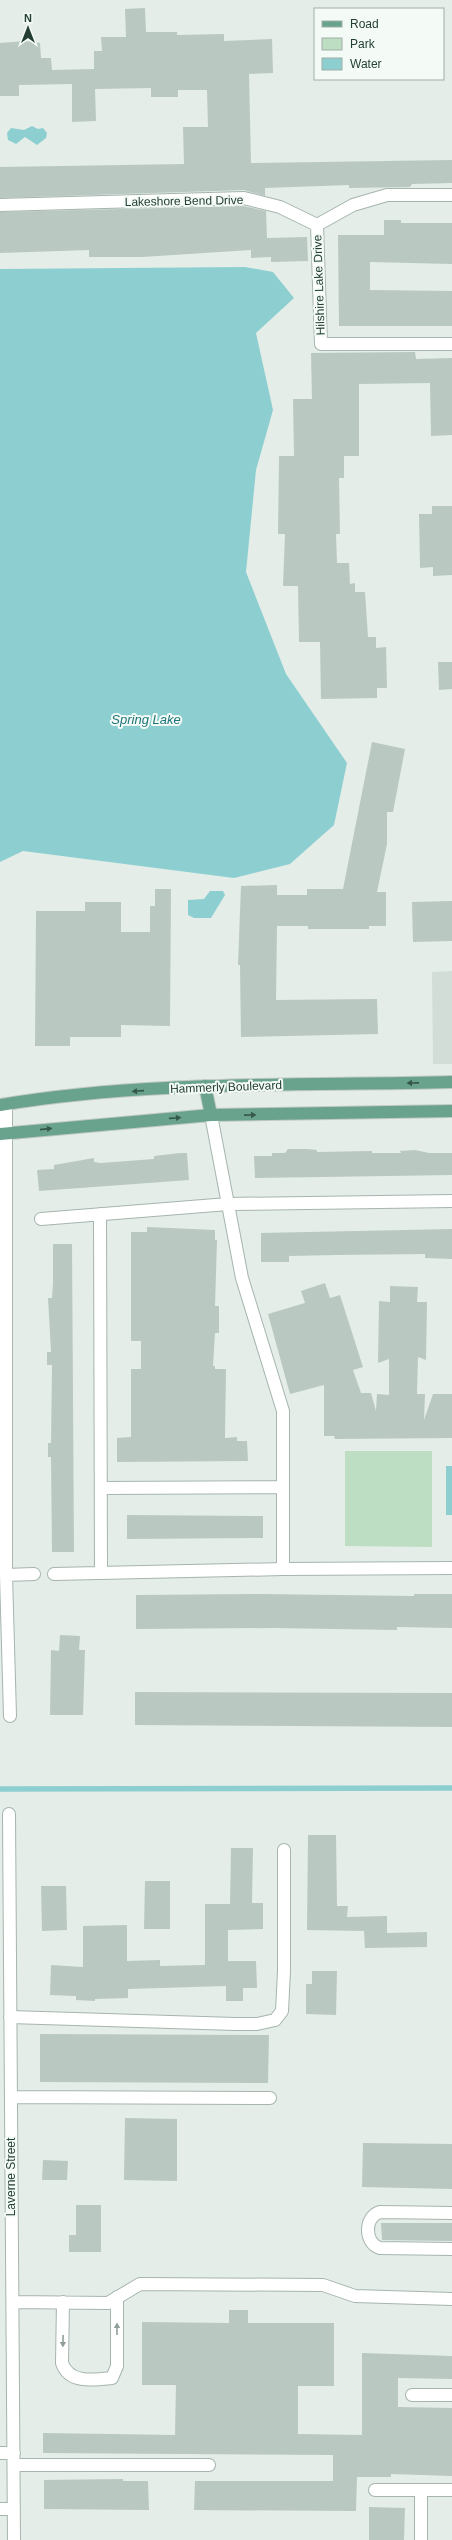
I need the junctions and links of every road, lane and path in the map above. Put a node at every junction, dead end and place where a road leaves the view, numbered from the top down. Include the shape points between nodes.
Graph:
1 (452, 195) edge
2 (0, 205) edge
3 (317, 225) junction
4 (452, 344) edge
5 (452, 1082) edge
6 (205, 1086) junction
7 (3, 1105) edge
8 (452, 1111) edge
9 (211, 1115) junction
10 (4, 1133) edge
11 (452, 1201) edge
12 (228, 1204) junction
13 (100, 1214) junction
14 (41, 1219) dead end
15 (3, 1280) edge
16 (3, 1458) edge
17 (283, 1487) junction
18 (101, 1488) junction
19 (452, 1568) edge
20 (283, 1569) junction
21 (101, 1572) junction
22 (34, 1574) dead end
23 (54, 1574) dead end
24 (6, 1575) junction
25 (10, 1716) dead end
26 (8, 1814) dead end
27 (284, 1850) dead end
28 (4, 1862) edge
29 (5, 1986) edge
30 (10, 2017) junction
31 (5, 2078) edge
32 (11, 2097) junction
33 (270, 2098) dead end
34 (6, 2173) edge
35 (452, 2213) edge
36 (452, 2249) edge
37 (5, 2256) edge
38 (118, 2297) junction
39 (452, 2299) edge
40 (13, 2302) junction
41 (63, 2302) junction
42 (412, 2395) dead end
43 (452, 2395) edge
44 (0, 2452) edge
45 (14, 2452) junction
46 (209, 2464) dead end
47 (14, 2465) junction
48 (374, 2490) dead end
49 (421, 2490) junction
50 (452, 2490) edge
51 (0, 2509) edge
52 (14, 2509) junction
53 (14, 2540) edge
54 (421, 2540) edge

1 - 3 street via 387,195 353,205
2 - 3 street, Lakeshore Bend Drive via 244,198 280,207
3 - 4 street, Hilshire Lake Drive via 320,344
5 -> 6 main road, Hammerly Boulevard
6 -> 7 main road, Hammerly Boulevard via 84,1095
6 - 9 main road
7 - 10 street
9 -> 8 main road
10 -> 9 main road
9 - 12 street
10 - 15 street
11 - 12 street
12 - 13 street
12 - 17 street via 242,1278 283,1411
13 - 14 street
13 - 18 street
15 - 16 street
16 - 24 street
17 - 18 street
17 - 20 street
18 - 21 street
19 - 20 street
20 - 21 street
21 - 23 street
22 - 24 street
24 - 25 street
26 - 28 street, Laverne Street
27 - 30 street via 282,2011 275,2020 257,2024 235,2024
28 - 29 street, Laverne Street
29 - 30 street, Laverne Street
30 - 31 street, Laverne Street
31 - 32 street, Laverne Street
32 - 33 street
32 - 34 street, Laverne Street
34 - 37 street, Laverne Street
35 - 36 street via 380,2212 373,2214 369,2230 370,2240 374,2246 380,2248
37 - 40 street, Laverne Street
38 - 39 street via 140,2284 323,2285 355,2296
38 - 41 street via 108,2302
41 -> 38 street via 62,2363 65,2372 72,2377 112,2378 118,2366
40 - 41 street
40 - 45 street, Laverne Street
42 - 43 street
44 - 45 street
45 - 47 street, Laverne Street
46 - 47 street
47 - 52 street, Laverne Street
48 - 49 street
49 - 50 street
49 - 54 street
51 - 52 street
52 - 53 street, Laverne Street

